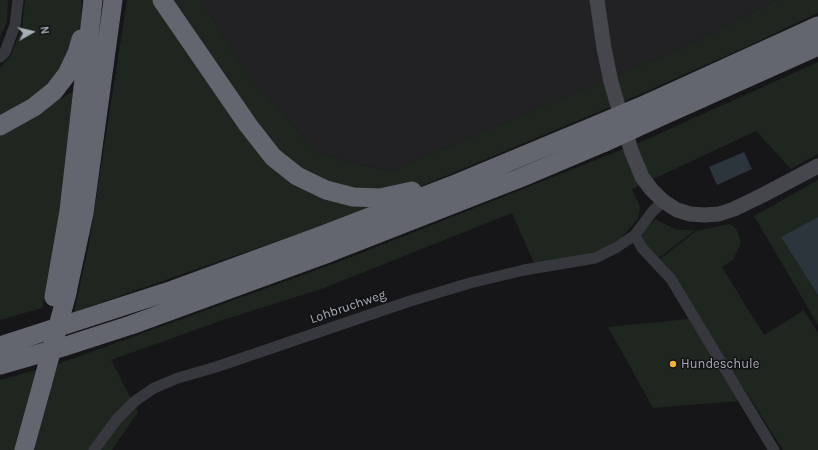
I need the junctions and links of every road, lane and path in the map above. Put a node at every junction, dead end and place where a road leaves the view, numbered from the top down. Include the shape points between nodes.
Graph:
1 (18, 0) edge
2 (88, 0) edge
3 (93, 0) edge
4 (113, 0) edge
5 (162, 0) edge
6 (598, 0) edge
7 (818, 26) edge
8 (818, 46) edge
9 (0, 57) edge
10 (652, 111) junction
11 (0, 126) edge
12 (601, 134) junction
13 (818, 166) edge
14 (458, 183) junction
15 (663, 201) junction
16 (635, 235) junction
17 (60, 295) junction
18 (0, 346) edge
19 (0, 365) edge
20 (36, 386) junction
21 (12, 450) edge
22 (24, 450) edge
23 (94, 450) edge
24 (774, 450) edge

1 - 9 street via 15,25 5,52
2 - 11 highway via 78,53 67,74 54,91 34,107
3 - 17 highway
4 - 17 highway via 84,213
5 - 14 highway via 248,125 273,157 298,176 326,190 353,197 380,198 444,181
6 - 15 main road via 611,82 631,150 642,177
7 - 10 highway
8 - 10 highway
10 - 12 highway, bridge
12 - 14 highway
12 - 19 highway via 512,181 324,254 131,325
13 - 15 main road via 763,195 719,214 690,214 677,210
14 - 18 highway via 173,290
15 - 16 street, Lohbruchweg
16 - 23 street, Lohbruchweg via 595,258 524,270 470,283 178,378 154,388 135,401 117,419
16 - 24 street via 642,248 672,279
17 - 20 highway, bridge
20 - 21 highway
20 - 22 highway

